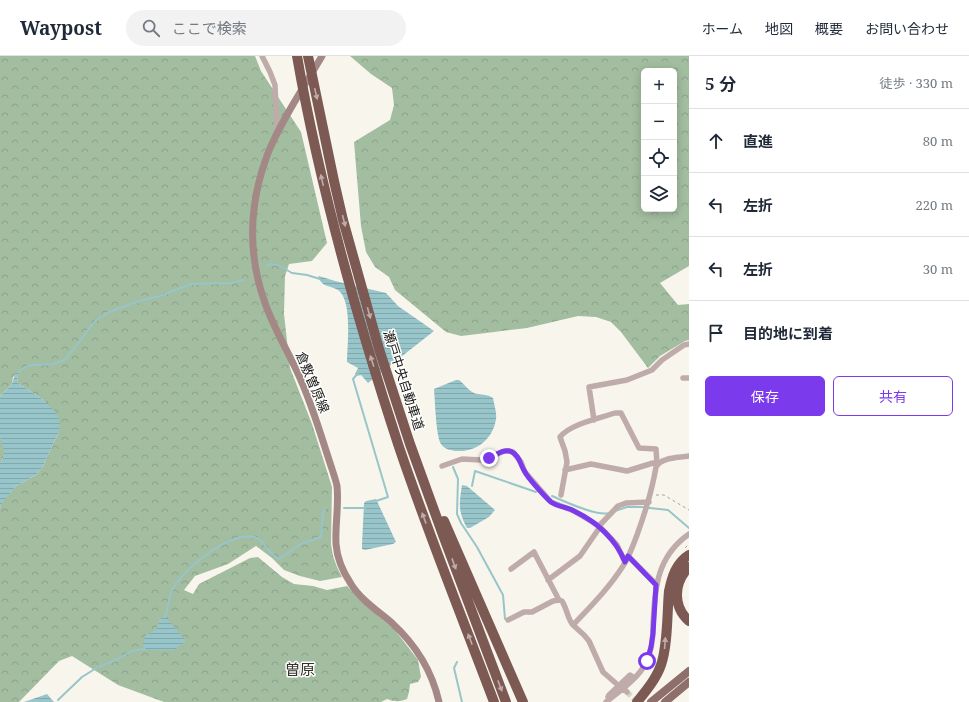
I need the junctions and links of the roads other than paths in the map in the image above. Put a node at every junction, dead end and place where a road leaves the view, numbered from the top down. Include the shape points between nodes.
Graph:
1 (262, 56) edge
2 (297, 56) edge
3 (308, 56) edge
4 (322, 56) edge
5 (277, 134) junction
6 (689, 344) edge
7 (594, 420) junction
8 (410, 444) junction
9 (689, 456) edge
10 (657, 464) junction
11 (442, 466) dead end
12 (564, 470) junction
13 (561, 495) dead end
14 (648, 503) junction
15 (600, 527) junction
16 (689, 534) edge
17 (689, 555) edge
18 (628, 556) junction
19 (625, 562) junction
20 (689, 567) edge
21 (511, 569) dead end
22 (548, 580) junction
23 (656, 585) junction
24 (559, 600) junction
25 (508, 620) dead end
26 (689, 621) edge
27 (573, 625) junction
28 (689, 672) edge
29 (689, 682) edge
30 (623, 689) junction
31 (439, 702) edge
32 (494, 702) edge
33 (506, 702) edge
34 (523, 702) edge
35 (606, 702) edge
36 (637, 702) edge
37 (651, 702) edge
38 (665, 702) edge

1 - 5 street via 275,85
32 -> 2 highway, 瀬戸中央自動車道 via 399,448 368,352 317,159
3 -> 8 highway, 瀬戸中央自動車道 via 334,181 358,275
4 - 5 street, 倉敷曽原線
5 - 31 street, 倉敷曽原線 via 262,172 252,217 253,256 258,282 265,304 306,392 337,485 336,543 343,569 351,585 364,600 412,644 429,673
6 - 7 street via 662,360 652,370 627,380 590,387
7 - 10 street via 620,413 636,446 656,448
7 - 12 street via 564,431 560,437 567,462
8 -> 33 highway, 瀬戸中央自動車道
8 - 34 highway
9 - 10 street
10 - 12 street via 627,471 591,464
10 - 14 street
11 - 15 street via 462,459 481,460 504,451 514,452 524,472 551,502 574,510
12 - 13 street
14 - 15 street via 626,503 618,507
14 - 18 street
15 - 19 street via 617,545
15 - 22 street via 580,556
16 - 23 street via 666,559
36 -> 17 highway via 650,686 664,655 671,581 675,570
18 - 19 street
18 - 23 street
19 - 27 street via 605,590
20 - 26 highway via 680,580 677,592 682,612
21 - 22 street via 534,552
22 - 24 street
23 - 30 street via 651,647 647,661
24 - 25 street
24 - 27 street via 565,605 569,621
27 - 30 street via 589,642 603,672
28 - 37 main road
29 - 38 main road
30 - 35 street

